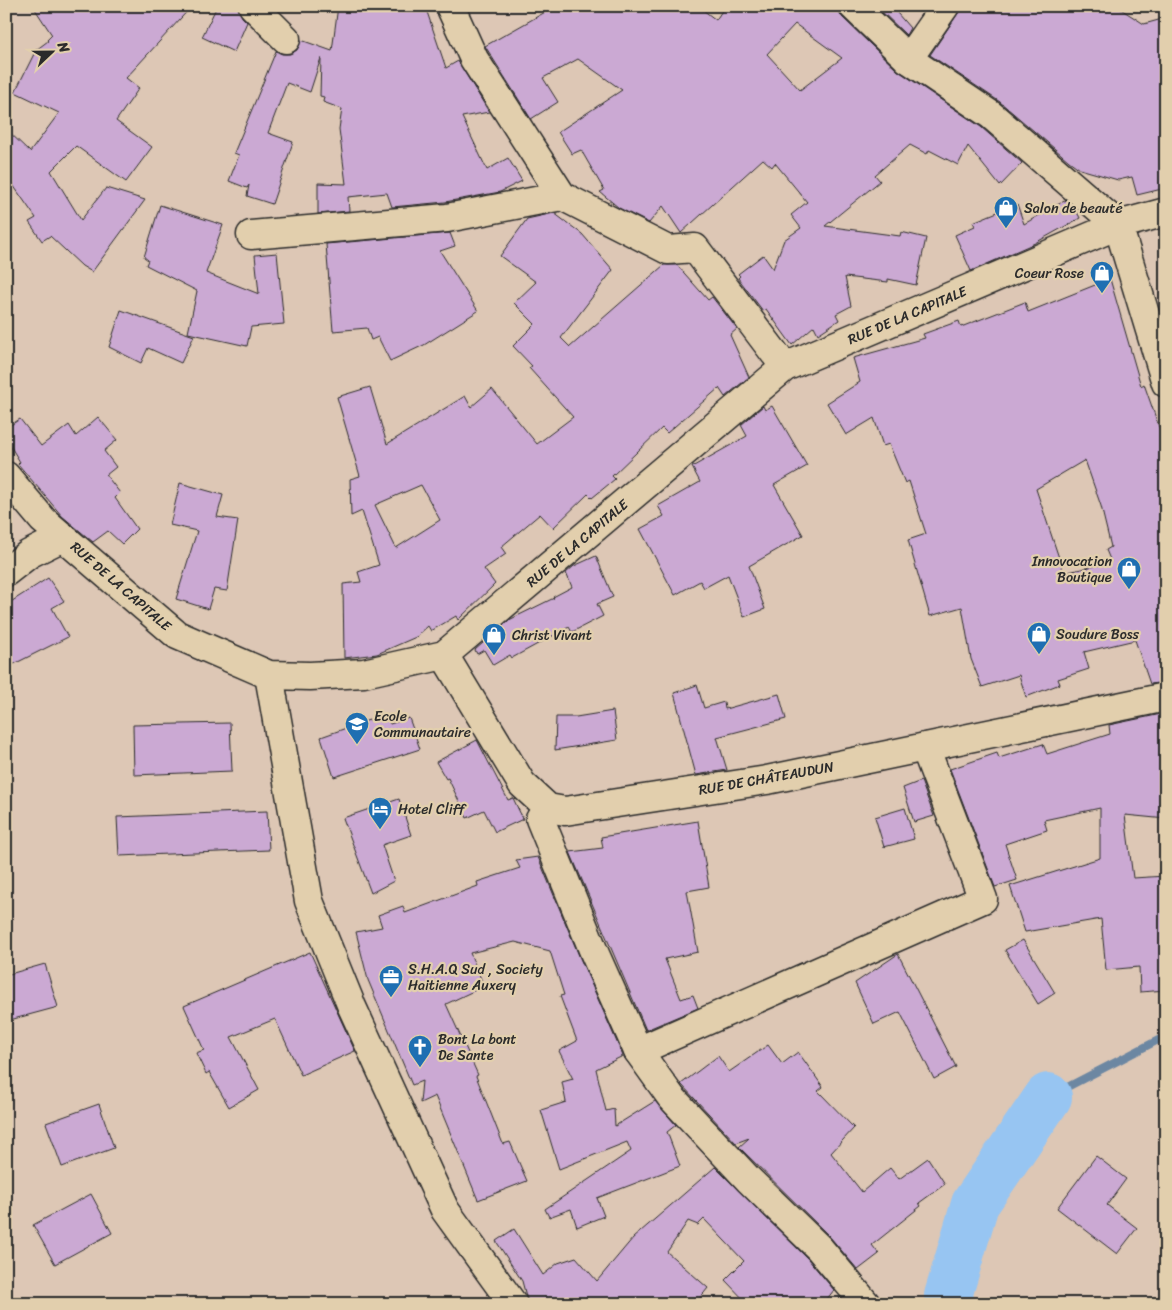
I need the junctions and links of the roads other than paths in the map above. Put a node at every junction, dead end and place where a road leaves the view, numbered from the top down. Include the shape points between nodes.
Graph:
1 (253, 6) edge
2 (450, 6) edge
3 (853, 6) edge
4 (945, 6) edge
5 (286, 38) dead end
6 (908, 59) junction
7 (562, 196) junction
8 (1166, 212) edge
9 (1118, 225) junction
10 (251, 235) dead end
11 (785, 367) junction
12 (1166, 383) edge
13 (6, 476) edge
14 (63, 537) junction
15 (9, 567) edge
16 (444, 655) junction
17 (269, 674) junction
18 (1166, 697) edge
19 (925, 747) junction
20 (548, 808) junction
21 (638, 1051) junction
22 (513, 1304) edge
23 (866, 1304) edge

1 - 5 street
2 - 7 street via 474,59
3 - 6 street
4 - 6 street
6 - 9 street via 991,115
7 - 10 street via 447,218
7 - 11 street via 668,250 695,248
8 - 9 street, RUE DE LA CAPITALE
9 - 11 street, RUE DE LA CAPITALE
9 - 12 street
11 - 16 street, RUE DE LA CAPITALE
13 - 14 street, RUE DE LA CAPITALE via 43,520
14 - 15 street
14 - 17 street, RUE DE LA CAPITALE via 177,635
16 - 17 street, RUE DE LA CAPITALE via 364,673
16 - 20 street via 522,784
17 - 22 street via 309,901 352,1007 445,1210
18 - 19 street, RUE DE CHÂTEAUDUN
19 - 20 street, RUE DE CHÂTEAUDUN via 766,780 565,811
19 - 21 street via 983,899
20 - 21 street via 540,819
21 - 23 street via 672,1097 749,1180 819,1248

